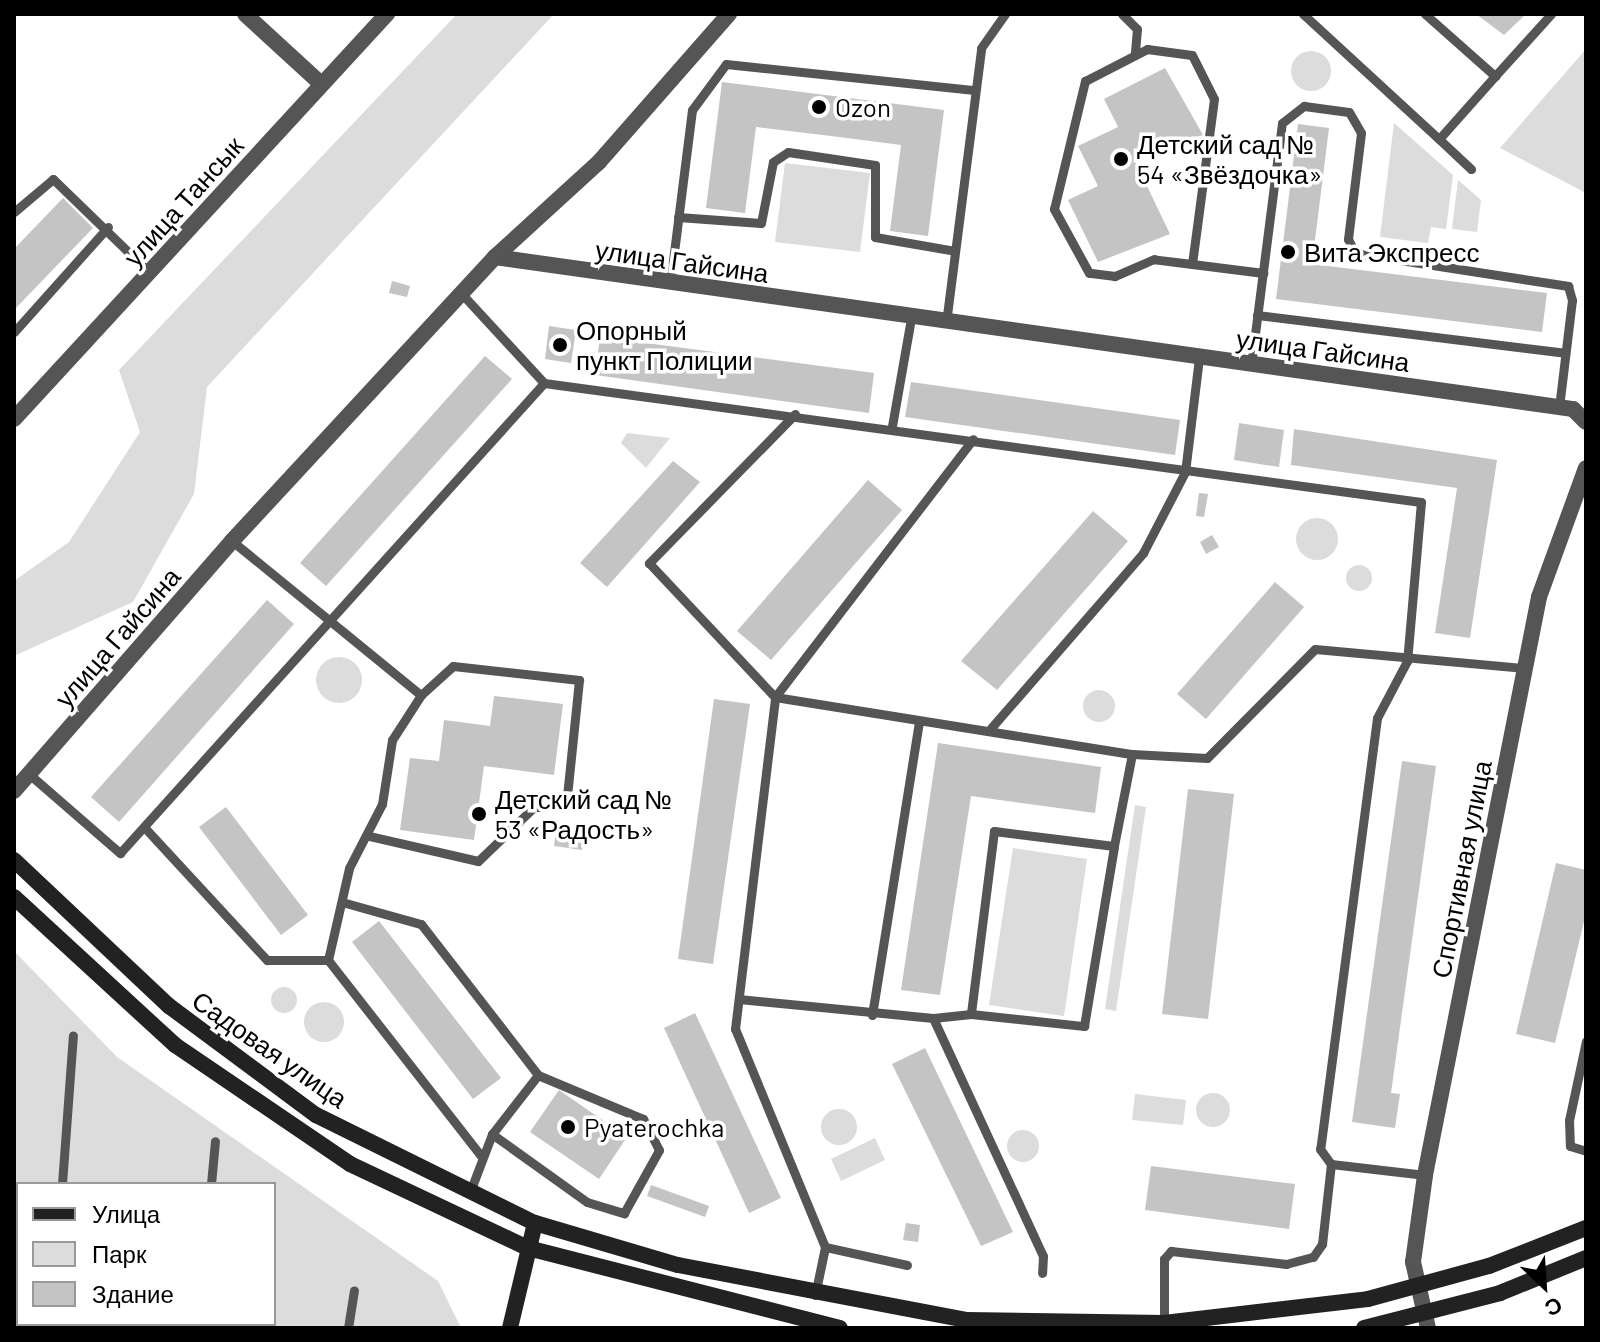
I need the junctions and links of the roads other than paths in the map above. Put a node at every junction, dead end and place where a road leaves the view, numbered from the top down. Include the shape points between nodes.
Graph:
1 (245, 14) edge
2 (387, 14) edge
3 (729, 14) edge
4 (1005, 14) edge
5 (1122, 14) edge
6 (1303, 14) edge
7 (1425, 14) edge
8 (1551, 14) edge
9 (1135, 53) junction
10 (1495, 76) junction
11 (321, 84) junction
12 (975, 90) junction
13 (1439, 139) junction
14 (1471, 169) dead end
15 (14, 212) edge
16 (678, 217) junction
17 (108, 227) junction
18 (955, 251) junction
19 (495, 257) junction
20 (1192, 264) junction
21 (150, 273) junction
22 (1263, 273) junction
23 (670, 284) junction
24 (461, 293) junction
25 (1257, 315) junction
26 (911, 318) junction
27 (946, 323) junction
28 (14, 332) edge
29 (1565, 353) junction
30 (1199, 358) junction
31 (1251, 365) junction
32 (544, 383) junction
33 (1566, 408) junction
34 (795, 414) junction
35 (14, 419) edge
36 (1586, 422) edge
37 (892, 426) junction
38 (973, 439) junction
39 (1586, 468) edge
40 (1185, 472) junction
41 (232, 541) junction
42 (330, 621) junction
43 (1407, 661) junction
44 (1525, 668) junction
45 (421, 695) junction
46 (775, 697) junction
47 (919, 722) junction
48 (991, 728) junction
49 (1132, 754) junction
50 (29, 774) junction
51 (14, 791) edge
52 (145, 828) junction
53 (370, 836) junction
54 (1114, 846) junction
55 (14, 860) edge
56 (14, 897) edge
57 (342, 902) junction
58 (328, 960) junction
59 (739, 999) junction
60 (971, 1014) junction
61 (872, 1015) junction
62 (933, 1018) junction
63 (73, 1035) dead end
64 (1586, 1041) edge
65 (538, 1075) junction
66 (492, 1134) junction
67 (215, 1141) dead end
68 (1586, 1151) edge
69 (481, 1156) junction
70 (1331, 1164) junction
71 (1425, 1175) junction
72 (62, 1182) edge
73 (211, 1182) edge
74 (469, 1196) junction
75 (535, 1223) junction
76 (1586, 1228) edge
77 (825, 1247) junction
78 (528, 1248) junction
79 (1586, 1258) edge
80 (907, 1265) dead end
81 (1042, 1273) dead end
82 (1416, 1287) junction
83 (354, 1290) dead end
84 (815, 1295) junction
85 (1425, 1321) edge
86 (1164, 1323) junction
87 (348, 1328) edge
88 (510, 1328) edge
89 (840, 1328) edge
90 (1364, 1328) edge

1 - 11 street
2 - 11 street, улица Тансык
3 - 19 street via 599,162
4 - 12 lane via 982,44
5 - 9 lane via 1137,29
6 - 13 lane
7 - 10 lane
8 - 10 lane
9 - 20 lane via 1188,53 1213,96
9 - 20 lane via 1085,81 1054,209 1089,273 1113,277 1154,259
10 - 13 lane
11 - 21 street, улица Тансык
12 - 16 lane via 729,63 694,103
12 - 18 lane
13 - 14 lane
15 - 17 lane via 53,179
16 - 18 lane via 761,223 773,162 788,152 875,165 875,237
16 - 23 lane
17 - 21 lane
17 - 28 lane
18 - 27 lane
19 - 23 street, улица Гайсина
19 - 24 street, улица Гайсина
20 - 22 lane
21 - 35 street, улица Тансык
22 - 25 lane
22 - 29 lane via 1285,116 1304,106 1349,112 1361,133 1352,250 1563,282 1572,300
23 - 26 street, улица Гайсина
24 - 32 lane
24 - 41 street, улица Гайсина
25 - 29 lane
25 - 31 lane
26 - 27 street, улица Гайсина
26 - 37 lane
27 - 30 street, улица Гайсина
29 - 33 lane
30 - 31 street, улица Гайсина
30 - 40 lane
31 - 33 street, улица Гайсина
32 - 34 lane
32 - 42 lane
33 - 36 street
34 - 37 lane
34 - 46 lane via 649,563
37 - 38 lane
38 - 40 lane
38 - 46 lane
39 - 44 street, Спортивная улица via 1541,589
40 - 43 lane via 1421,502
40 - 48 lane via 1143,553
41 - 42 lane
41 - 50 street, улица Гайсина
42 - 45 lane
42 - 52 lane
43 - 44 lane
43 - 49 lane via 1315,649 1207,758
43 - 70 lane via 1377,718 1320,1149
44 - 71 street, Спортивная улица
45 - 53 lane via 392,740
45 - 53 lane via 453,666 579,680 566,805 534,807 478,861
46 - 47 lane via 839,702
46 - 59 lane
47 - 48 lane
47 - 61 lane
48 - 49 lane
49 - 54 lane
50 - 51 street, улица Гайсина
50 - 52 lane via 120,853
52 - 58 lane via 267,960
53 - 57 lane via 349,868
54 - 60 lane via 1084,1026
54 - 60 lane via 994,831
55 - 74 street, Садовая улица via 169,1006 283,1094
56 - 78 street, Садовая улица via 175,1045 275,1119 350,1164
57 - 58 lane
57 - 65 lane via 421,924
58 - 69 lane
59 - 61 lane
59 - 77 lane via 735,1029
60 - 62 lane
61 - 62 lane
62 - 81 lane via 1043,1256
63 - 72 lane
64 - 68 lane via 1569,1120 1570,1146
65 - 66 lane
65 - 66 lane via 643,1119 659,1150 624,1213 587,1202
66 - 69 lane
67 - 73 lane
69 - 74 lane
70 - 71 lane
70 - 86 lane via 1322,1244 1313,1257 1286,1264 1171,1251 1164,1259
71 - 82 street, Спортивная улица
74 - 75 street, Садовая улица
75 - 78 street
75 - 84 street, Садовая улица
76 - 82 street, Садовая улица
77 - 80 lane
77 - 84 lane
78 - 88 street
78 - 89 street, Садовая улица
79 - 85 street
82 - 85 street, Спортивная улица
82 - 86 street, Садовая улица via 1297,1311
83 - 87 lane
84 - 86 street, Садовая улица via 966,1320
85 - 90 street

